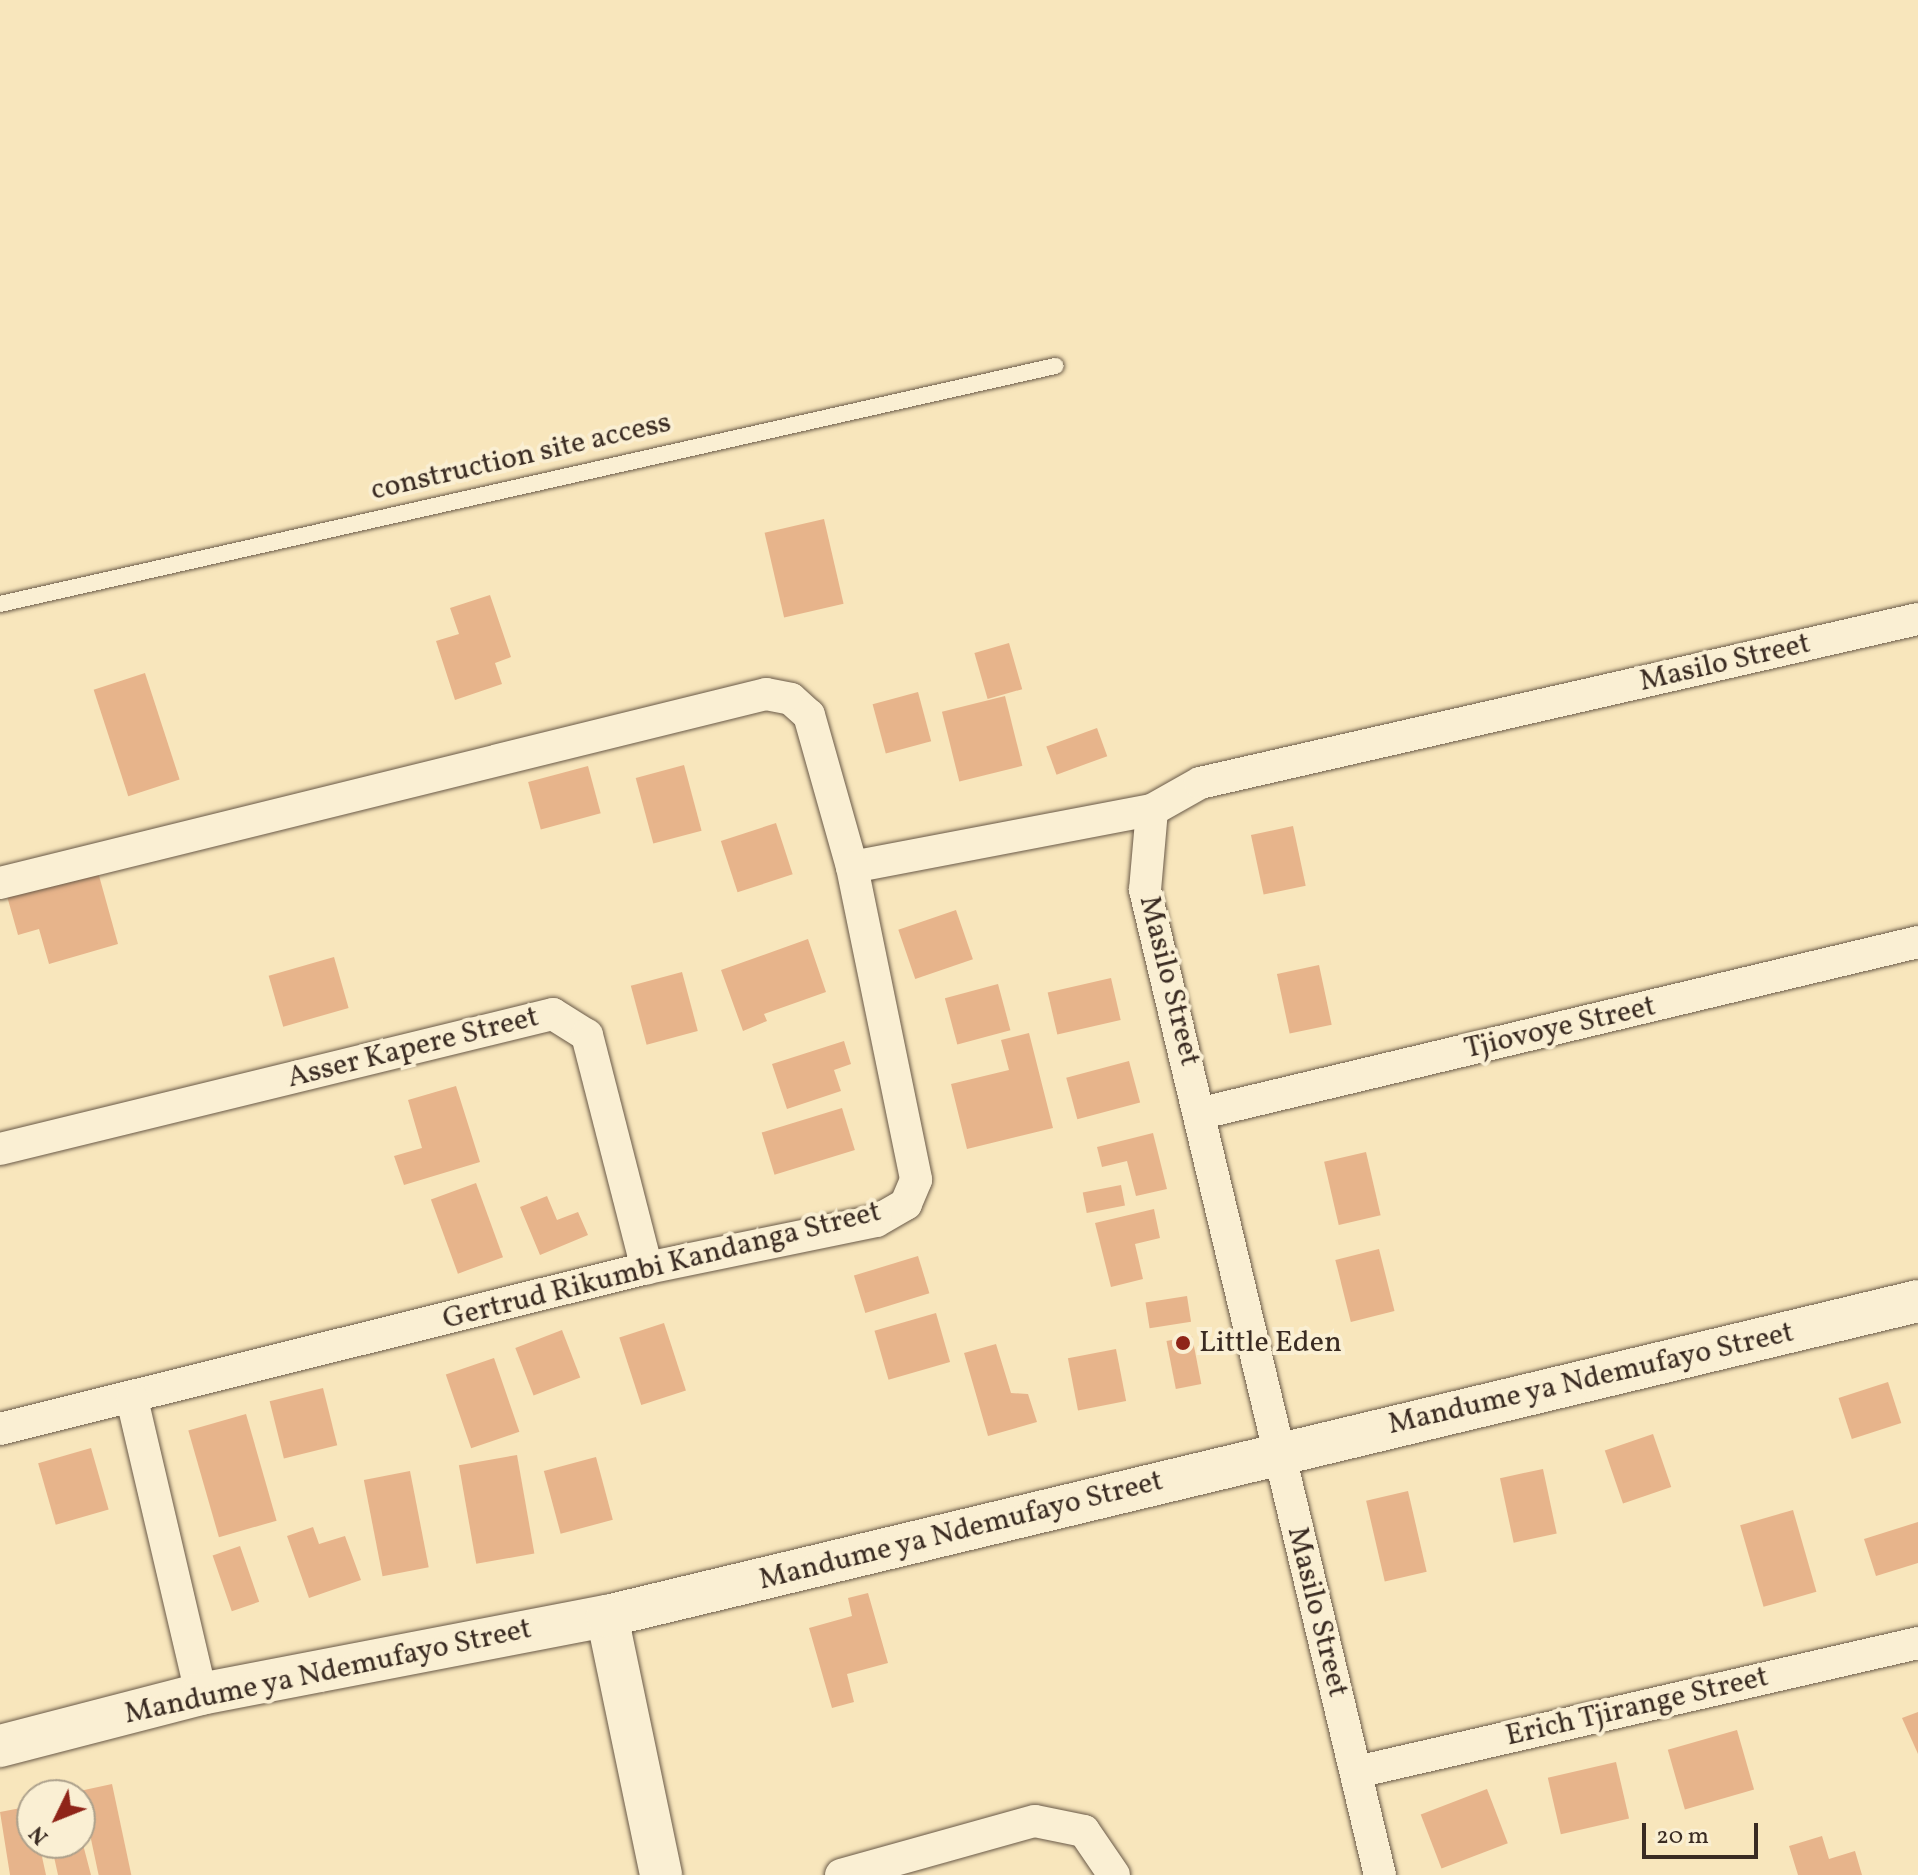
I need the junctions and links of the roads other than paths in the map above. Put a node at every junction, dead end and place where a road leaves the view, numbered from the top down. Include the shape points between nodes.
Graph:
1 (1055, 366) dead end
2 (0, 604) edge
3 (1918, 619) edge
4 (1152, 810) junction
5 (852, 867) junction
6 (0, 883) edge
7 (1918, 942) edge
8 (1202, 1113) junction
9 (0, 1149) edge
10 (647, 1268) junction
11 (1918, 1301) edge
12 (132, 1399) junction
13 (0, 1429) edge
14 (1278, 1454) junction
15 (607, 1616) junction
16 (1918, 1643) edge
17 (201, 1694) junction
18 (0, 1746) edge
19 (1357, 1772) junction
20 (661, 1875) edge
21 (841, 1875) edge
22 (1114, 1875) edge
23 (1380, 1875) edge

1 - 2 lane, construction site access
3 - 4 street, Masilo Street via 1200,783
4 - 5 street
4 - 8 street, Masilo Street via 1145,890
5 - 6 street, Gertrud Rikumbi Kandanga Street via 809,715 791,699 766,694
5 - 10 street, Gertrud Rikumbi Kandanga Street via 916,1180 906,1204 876,1221
7 - 8 street, Tjiovoye Street
8 - 14 street, Masilo Street
9 - 10 street, Asser Kapere Street via 553,1014 587,1035
10 - 12 street, Gertrud Rikumbi Kandanga Street
11 - 14 street, Mandume ya Ndemufayo Street
12 - 13 street, Gertrud Rikumbi Kandanga Street
12 - 17 street
14 - 15 street, Mandume ya Ndemufayo Street
14 - 19 street, Masilo Street
15 - 17 street, Mandume ya Ndemufayo Street
15 - 20 street
16 - 19 street, Erich Tjirange Street
17 - 18 street, Mandume ya Ndemufayo Street
19 - 23 street, Masilo Street
21 - 22 street via 1035,1821 1084,1831

